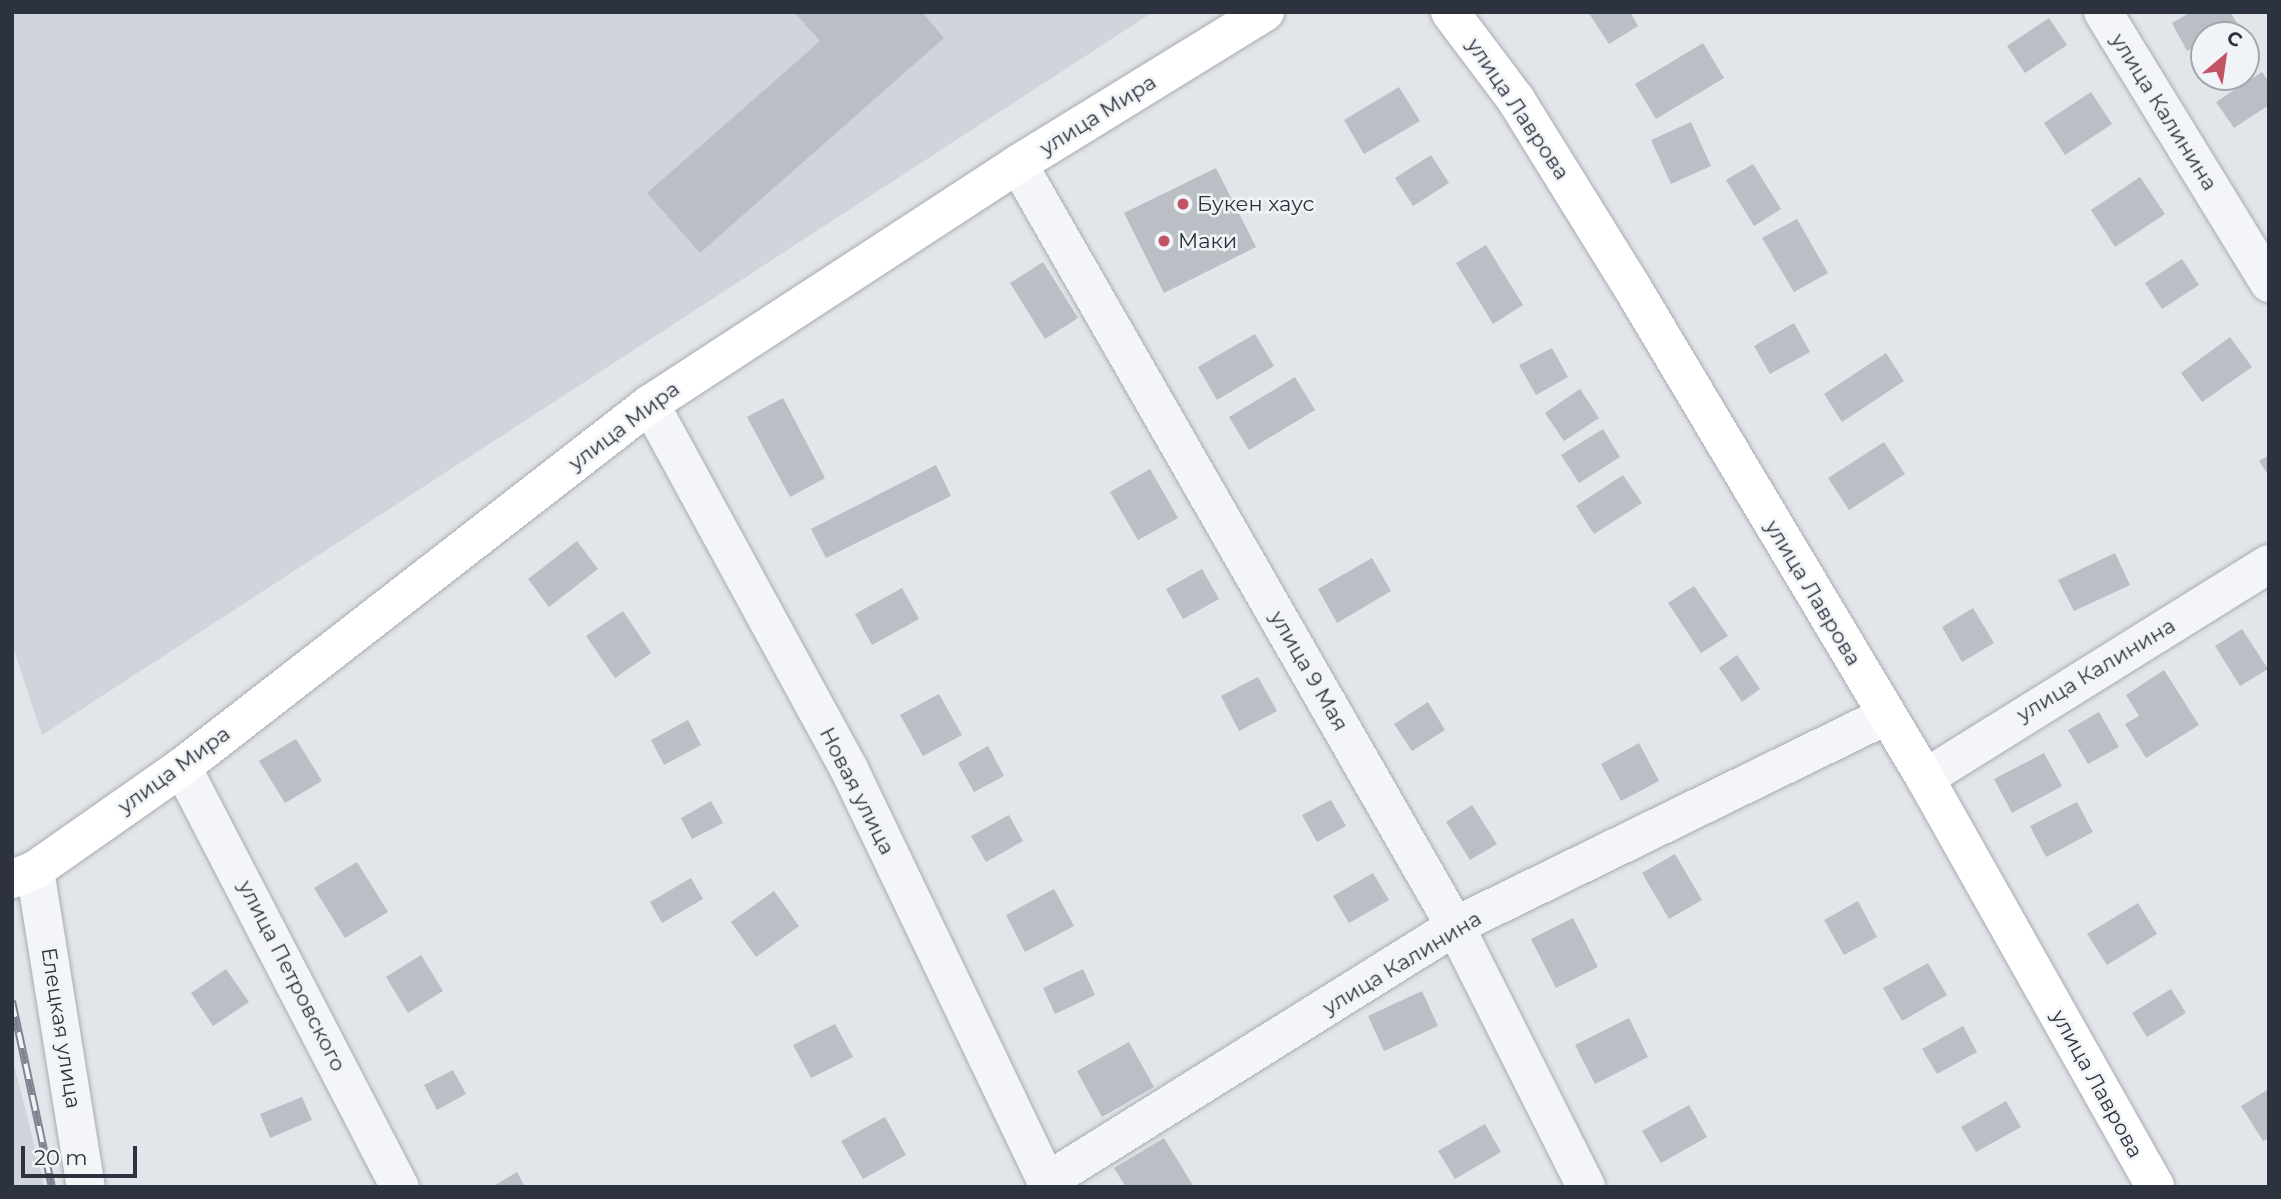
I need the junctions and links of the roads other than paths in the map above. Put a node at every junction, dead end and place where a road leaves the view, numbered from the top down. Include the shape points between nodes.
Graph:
1 (1265, 12) edge
2 (1450, 12) edge
3 (2103, 12) edge
4 (1018, 164) junction
5 (2269, 283) edge
6 (650, 404) junction
7 (2269, 564) edge
8 (1886, 716) junction
9 (182, 767) junction
10 (1925, 778) junction
11 (24, 875) edge
12 (1455, 926) junction
13 (1048, 1184) edge
14 (86, 1187) edge
15 (400, 1187) edge
16 (1586, 1187) edge
17 (2155, 1187) edge

1 - 4 street, улица Мира
2 - 8 street, улица Лаврова via 1516,100 1632,287
3 - 5 street, улица Калинина
4 - 6 street, улица Мира
4 - 12 street, улица 9 Мая
6 - 9 street, улица Мира
6 - 13 street, Новая улица via 849,769
7 - 10 street, улица Калинина
8 - 10 street, улица Лаврова
8 - 12 street, улица Калинина
9 - 11 street, улица Мира
9 - 15 street, улица Петровского
10 - 17 street, улица Лаврова
11 - 14 street, Елецкая улица
12 - 13 street, улица Калинина
12 - 16 street, улица 9 Мая

